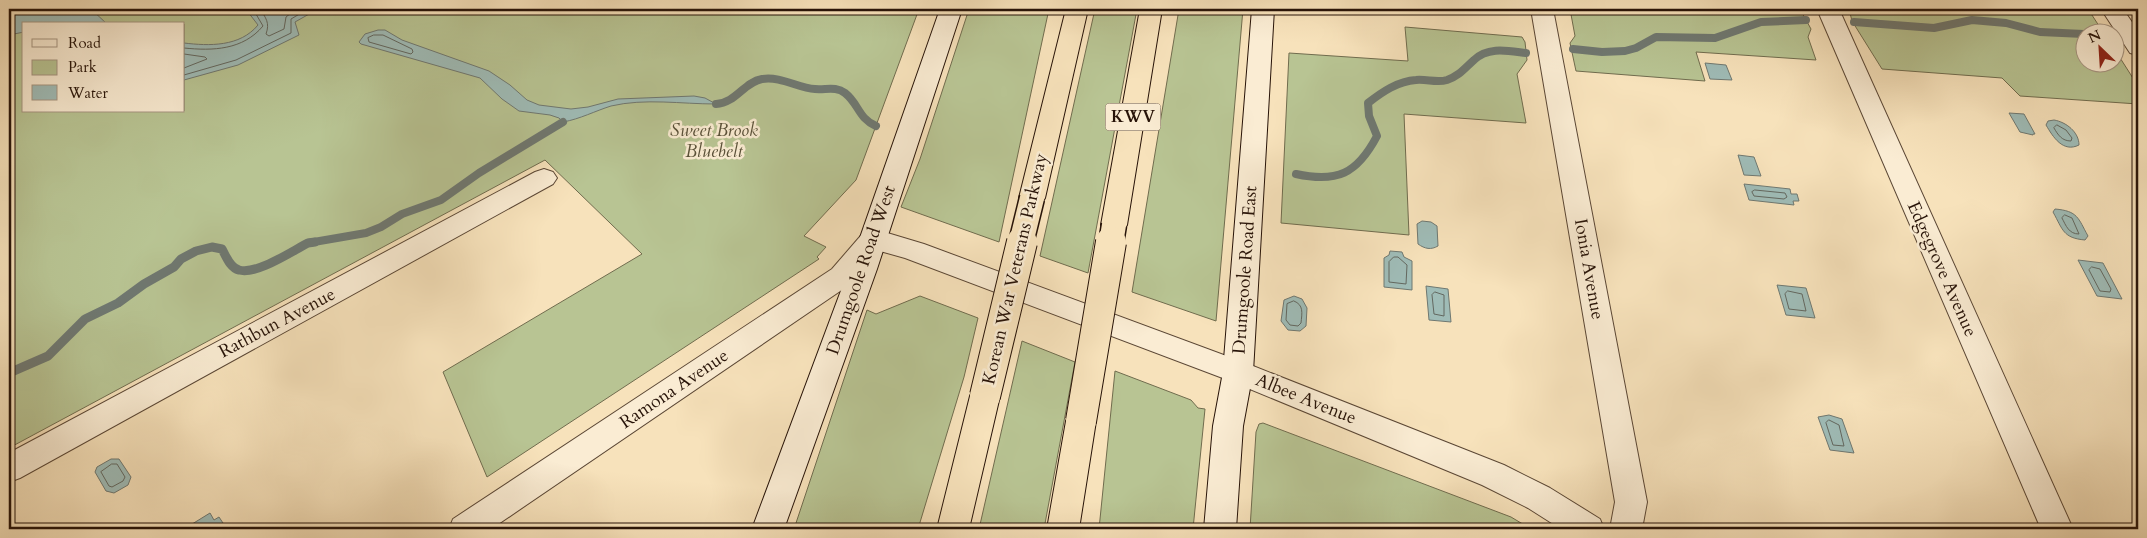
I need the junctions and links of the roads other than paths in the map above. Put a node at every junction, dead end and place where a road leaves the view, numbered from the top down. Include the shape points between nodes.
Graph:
1 (951, 9) edge
2 (1076, 9) edge
3 (1151, 9) edge
4 (1263, 9) edge
5 (1542, 9) edge
6 (1828, 9) edge
7 (2112, 9) edge
8 (2138, 48) edge
9 (544, 178) dead end
10 (874, 239) junction
11 (1238, 372) junction
12 (9, 468) edge
13 (465, 529) edge
14 (768, 529) edge
15 (953, 529) edge
16 (1063, 529) edge
17 (1220, 529) edge
18 (1588, 529) edge
19 (1626, 529) edge
20 (2057, 529) edge

1 - 10 street, Drumgoole Road West
2 - 15 highway, Korean War Veterans Parkway, bridge
3 - 16 highway, KWV, bridge
4 - 11 street, Drumgoole Road East
5 - 19 street, Ionia Avenue via 1631,502
6 - 20 street, Edgegrove Avenue
7 - 8 street
9 - 12 street, Rathbun Avenue
10 - 11 street, Albee Avenue
10 - 13 street, Ramona Avenue via 842,276
10 - 14 street, Drumgoole Road West
11 - 17 street, Drumgoole Road East via 1228,426
11 - 18 street, Albee Avenue via 1493,475 1539,498

